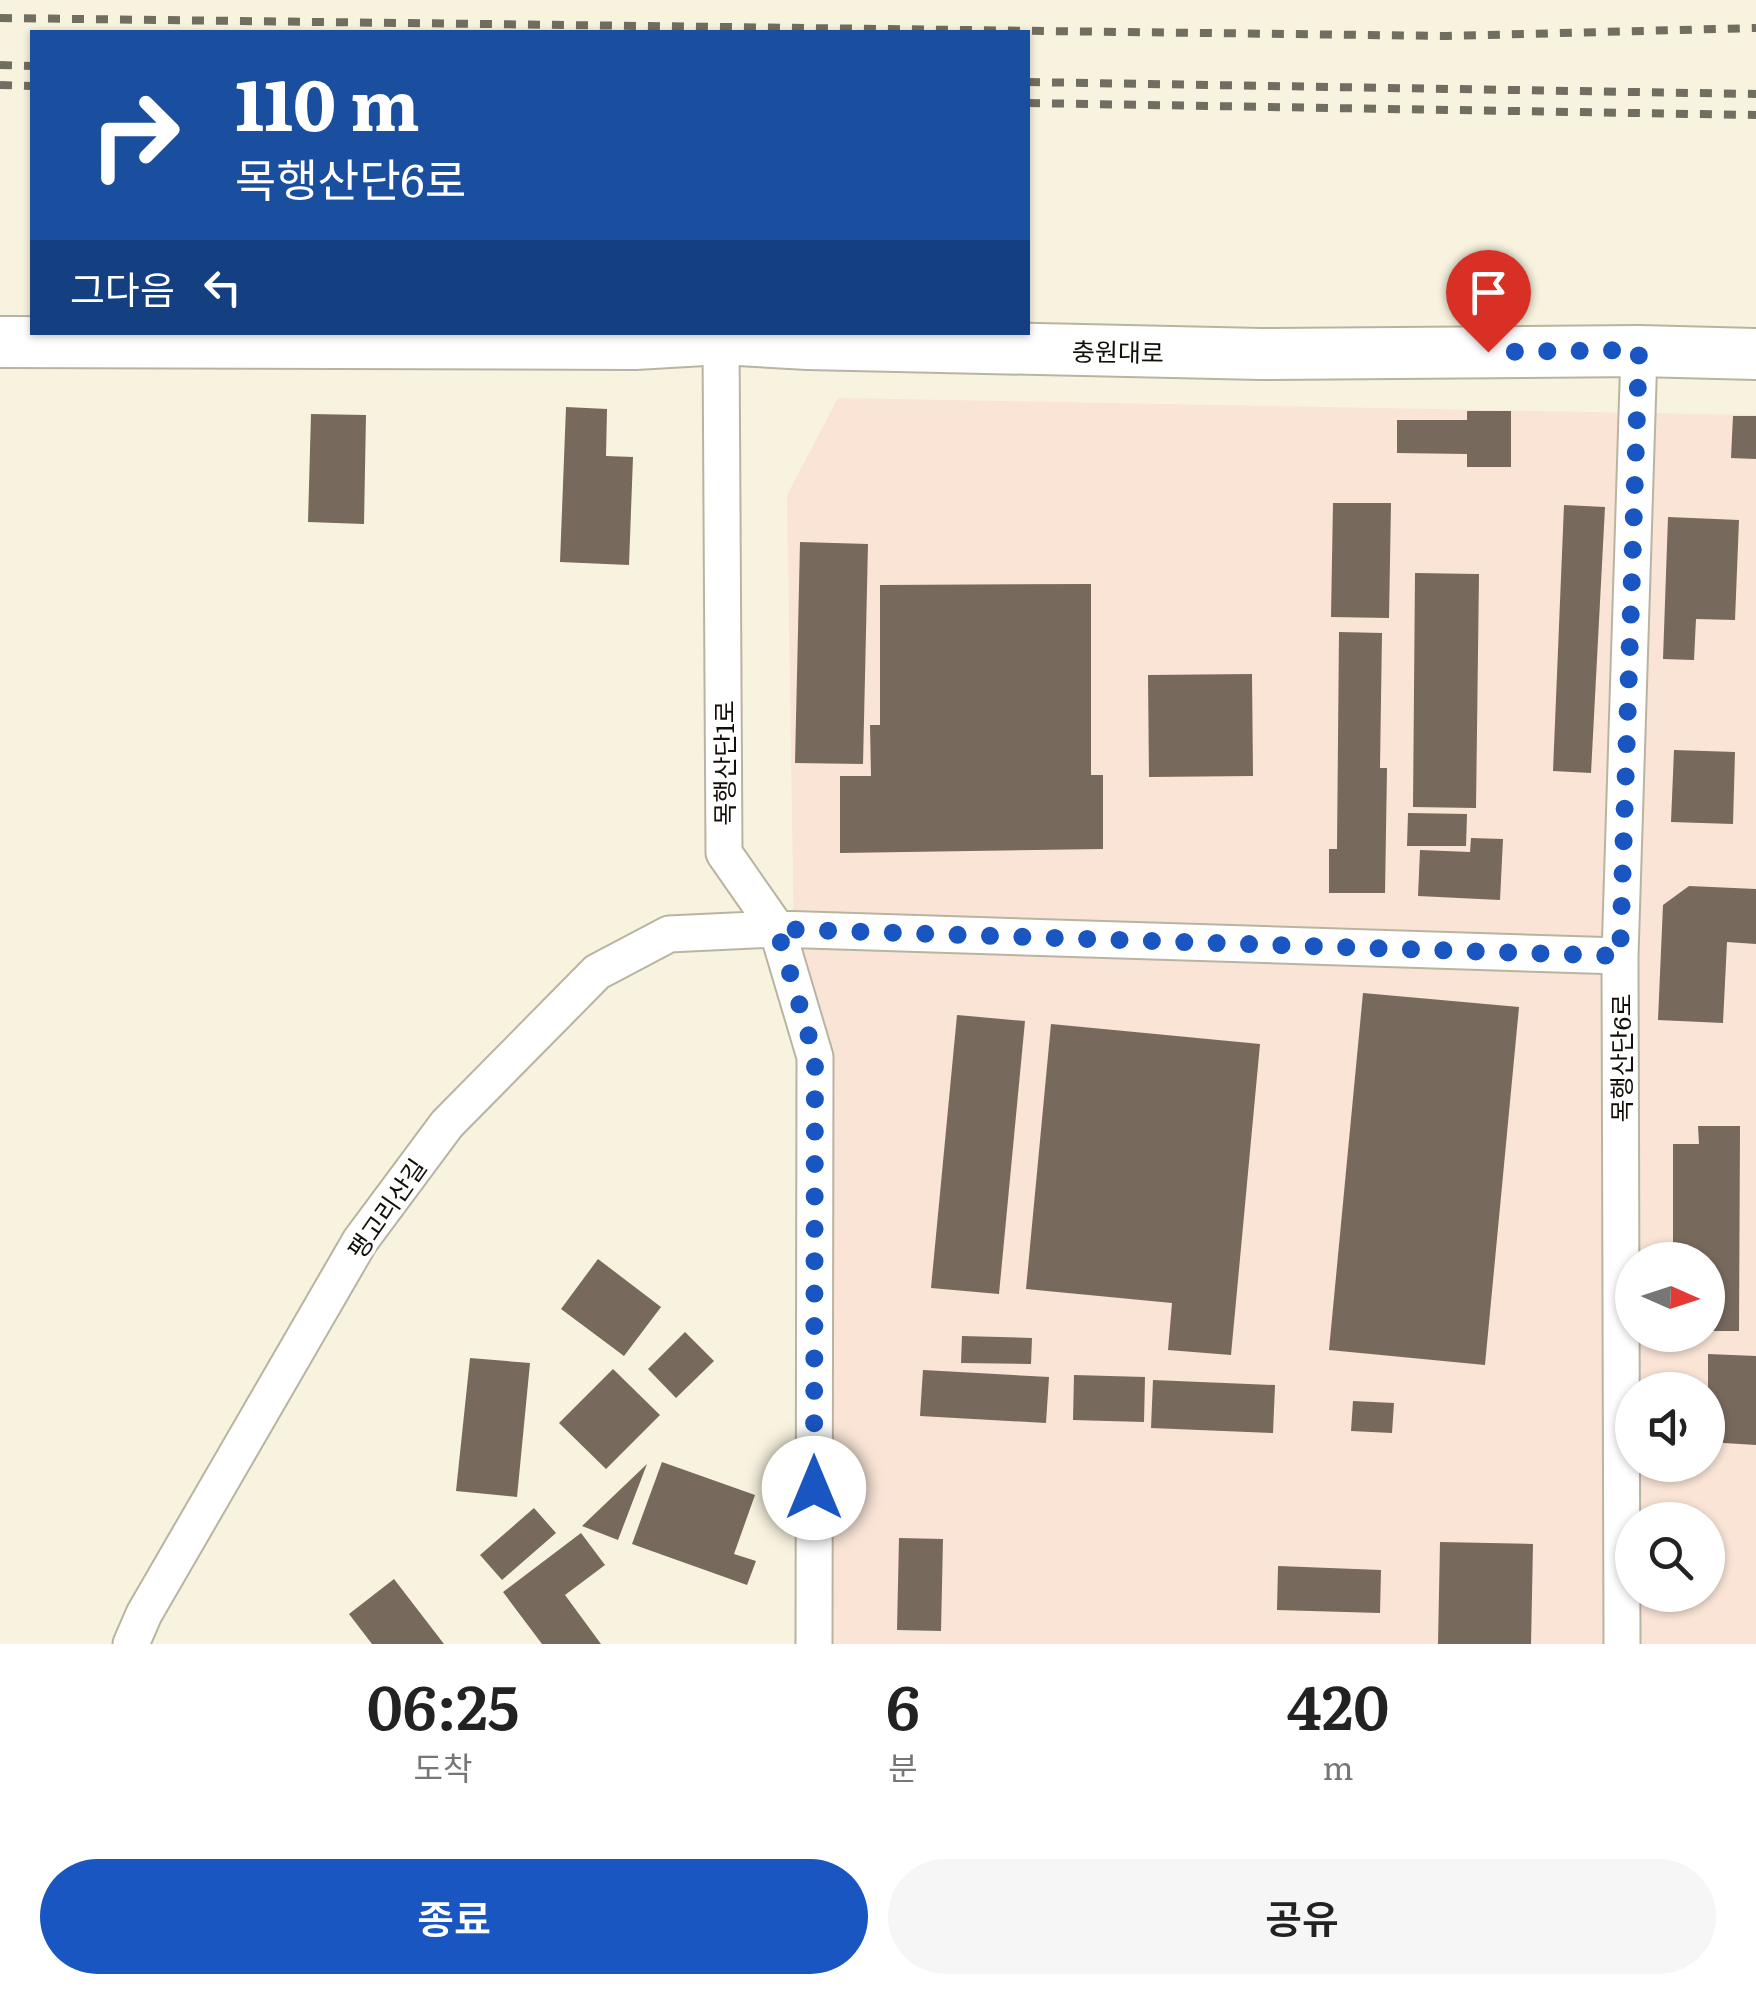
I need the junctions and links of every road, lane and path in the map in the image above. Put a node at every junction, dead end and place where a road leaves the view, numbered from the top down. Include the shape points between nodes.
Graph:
1 (721, 339) junction
2 (0, 342) edge
3 (1639, 350) junction
4 (1756, 354) edge
5 (777, 929) junction
6 (1620, 956) junction
7 (131, 1644) edge
8 (814, 1644) edge
9 (1622, 1644) edge

1 - 2 street, 충원대로
1 - 3 street, 충원대로 via 1241,354
1 - 5 street, 목행산단1로 via 724,854
3 - 4 street, 충원대로
3 - 6 street, 목행산단6로
5 - 6 street
5 - 7 street, 팽고리산길 via 669,934 598,972 447,1124 360,1240
5 - 8 street, 목행산단1로 via 815,1057
6 - 9 street, 목행산단6로

